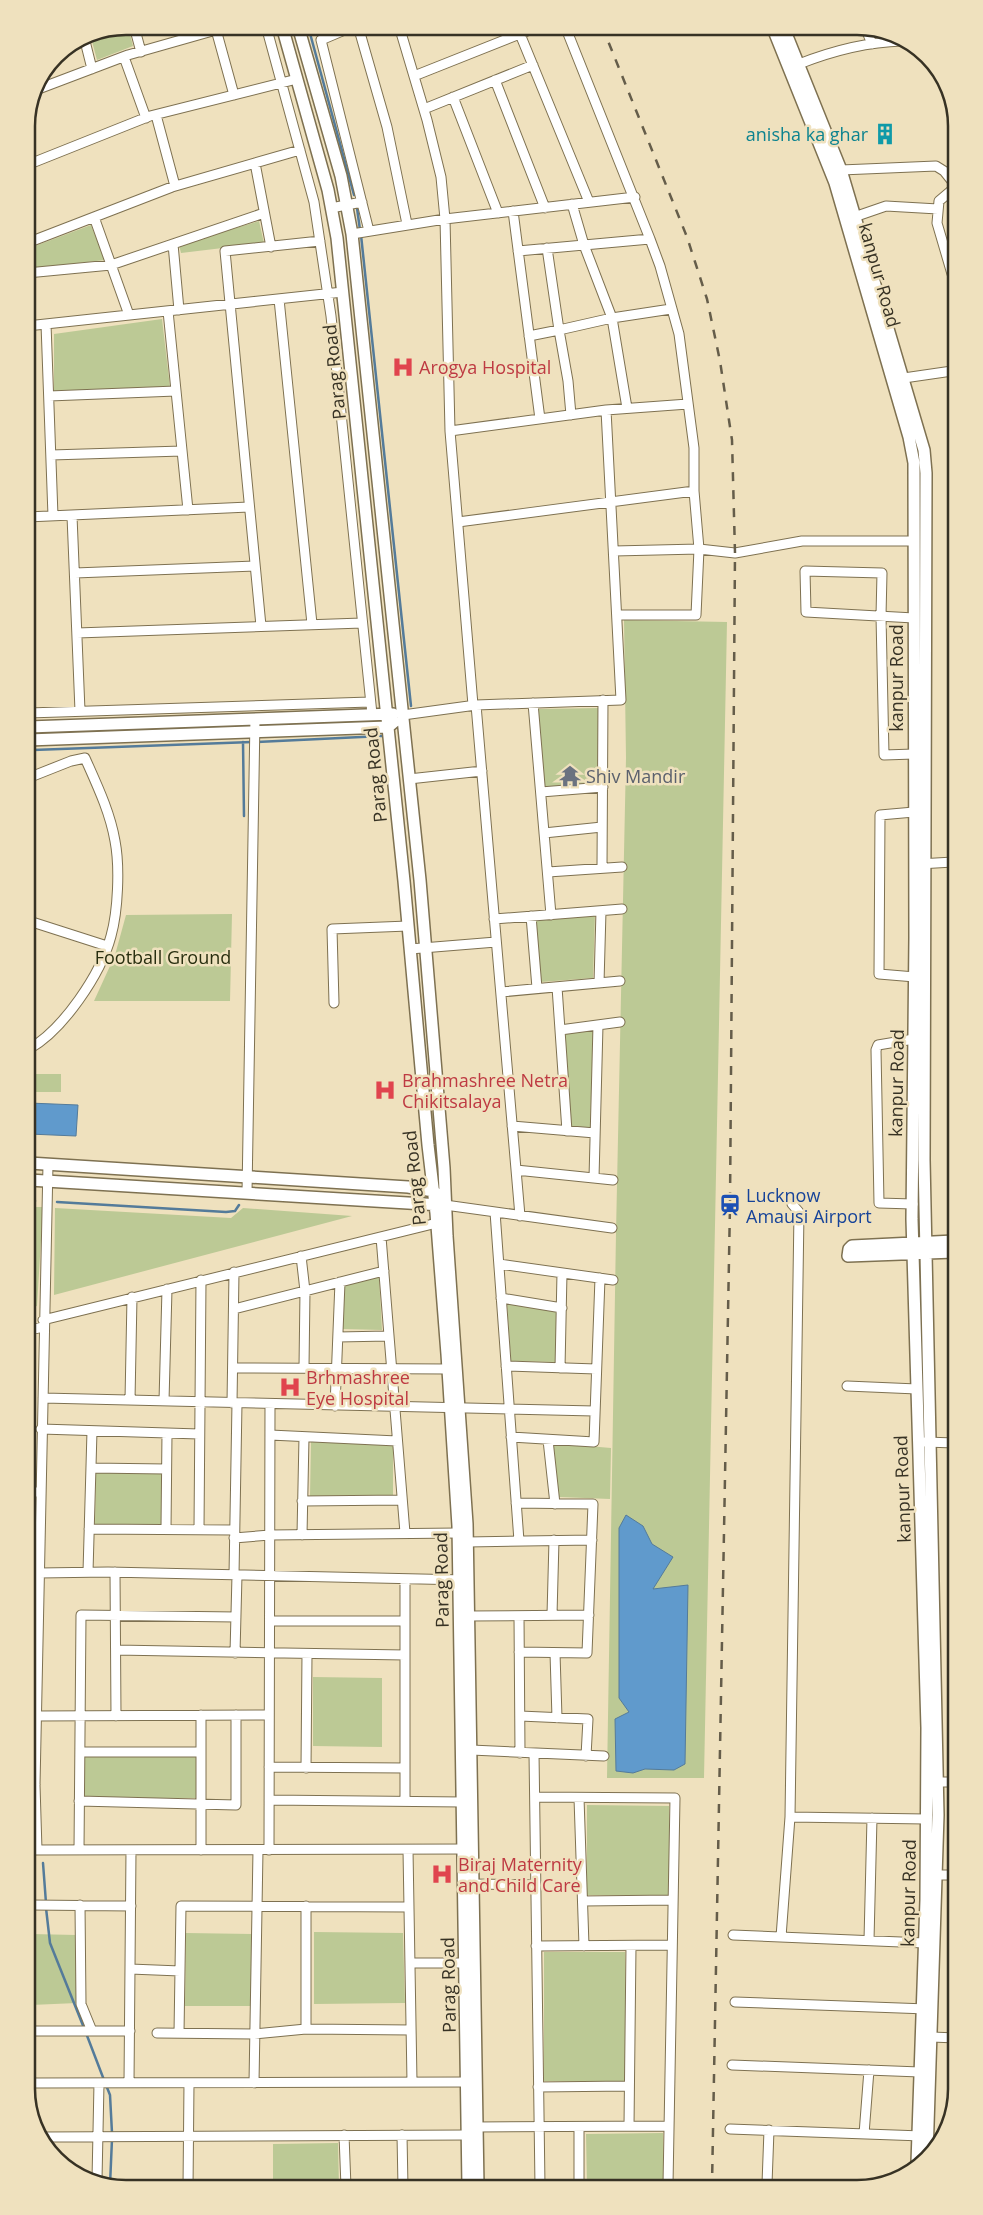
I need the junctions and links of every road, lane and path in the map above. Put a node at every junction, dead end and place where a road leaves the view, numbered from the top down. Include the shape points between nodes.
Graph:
1 (136, 35) edge
2 (193, 35) edge
3 (217, 35) edge
4 (269, 35) edge
5 (285, 35) edge
6 (301, 35) edge
7 (334, 35) edge
8 (359, 35) edge
9 (402, 35) edge
10 (517, 35) edge
11 (520, 35) edge
12 (569, 35) edge
13 (778, 35) edge
14 (786, 35) edge
15 (869, 36) edge
16 (892, 42) edge
17 (86, 44) edge
18 (872, 44) junction
19 (141, 52) junction
20 (124, 57) junction
21 (793, 59) junction
22 (533, 65) junction
23 (92, 69) junction
24 (414, 76) junction
25 (297, 79) junction
26 (495, 80) junction
27 (282, 83) junction
28 (44, 87) edge
29 (334, 87) junction
30 (317, 92) junction
31 (234, 95) junction
32 (453, 97) junction
33 (809, 104) junction
34 (424, 109) junction
35 (156, 115) junction
36 (146, 118) junction
37 (300, 150) junction
38 (35, 162) edge
39 (255, 163) junction
40 (842, 170) junction
41 (948, 176) edge
42 (175, 186) junction
43 (948, 193) edge
44 (635, 197) junction
45 (362, 202) junction
46 (590, 202) junction
47 (572, 204) junction
48 (346, 205) junction
49 (331, 208) junction
50 (545, 208) junction
51 (938, 209) junction
52 (513, 211) junction
53 (264, 213) junction
54 (498, 213) junction
55 (856, 216) junction
56 (94, 217) junction
57 (445, 219) junction
58 (407, 224) junction
59 (369, 231) junction
60 (352, 234) junction
61 (35, 240) edge
62 (650, 240) junction
63 (320, 241) junction
64 (173, 244) junction
65 (584, 245) junction
66 (271, 246) junction
67 (547, 248) junction
68 (518, 251) junction
69 (948, 260) edge
70 (111, 265) junction
71 (35, 272) edge
72 (343, 292) junction
73 (328, 294) junction
74 (279, 299) junction
75 (230, 304) junction
76 (671, 309) junction
77 (179, 310) junction
78 (168, 311) junction
79 (129, 315) junction
80 (612, 318) junction
81 (46, 324) junction
82 (35, 325) edge
83 (559, 330) junction
84 (529, 336) junction
85 (948, 372) edge
86 (898, 379) junction
87 (176, 391) junction
88 (49, 396) junction
89 (688, 404) junction
90 (626, 408) junction
91 (606, 410) junction
92 (571, 415) junction
93 (540, 419) junction
94 (450, 431) junction
95 (182, 451) junction
96 (51, 456) junction
97 (694, 491) junction
98 (611, 501) junction
99 (249, 507) junction
100 (188, 510) junction
101 (53, 516) junction
102 (72, 516) junction
103 (35, 517) edge
104 (458, 522) junction
105 (913, 541) junction
106 (699, 549) junction
107 (614, 552) junction
108 (255, 566) junction
109 (75, 573) junction
110 (617, 615) junction
111 (881, 616) junction
112 (914, 618) junction
113 (362, 622) junction
114 (312, 624) junction
115 (261, 626) junction
116 (77, 633) junction
117 (913, 636) junction
118 (925, 638) junction
119 (603, 700) junction
120 (370, 702) junction
121 (533, 703) junction
122 (474, 705) junction
123 (80, 712) junction
124 (35, 713) edge
125 (387, 713) junction
126 (372, 714) junction
127 (403, 715) junction
128 (255, 719) junction
129 (35, 727) edge
130 (388, 727) junction
131 (255, 732) junction
132 (35, 740) edge
133 (914, 754) junction
134 (482, 771) junction
135 (35, 775) edge
136 (409, 779) junction
137 (603, 787) junction
138 (541, 792) junction
139 (914, 812) junction
140 (602, 827) junction
141 (544, 833) junction
142 (948, 862) edge
143 (920, 864) junction
144 (622, 867) dead end
145 (602, 868) junction
146 (548, 872) junction
147 (622, 909) dead end
148 (601, 911) junction
149 (551, 915) junction
150 (531, 916) junction
151 (494, 920) junction
152 (35, 923) edge
153 (408, 926) junction
154 (496, 942) junction
155 (107, 946) junction
156 (425, 948) junction
157 (410, 949) junction
158 (915, 977) junction
159 (620, 981) dead end
160 (599, 983) junction
161 (557, 987) junction
162 (537, 988) junction
163 (501, 992) junction
164 (334, 1003) dead end
165 (620, 1022) dead end
166 (598, 1025) junction
167 (560, 1030) junction
168 (914, 1039) junction
169 (35, 1044) edge
170 (512, 1126) junction
171 (567, 1131) junction
172 (595, 1133) junction
173 (35, 1163) edge
174 (48, 1164) junction
175 (516, 1170) junction
176 (247, 1176) junction
177 (594, 1178) junction
178 (35, 1180) edge
179 (613, 1180) dead end
180 (48, 1181) junction
181 (434, 1191) junction
182 (247, 1193) junction
183 (792, 1204) dead end
184 (912, 1204) junction
185 (440, 1205) junction
186 (495, 1212) junction
187 (520, 1216) junction
188 (442, 1222) junction
189 (612, 1228) dead end
190 (382, 1236) junction
191 (948, 1243) edge
192 (913, 1248) junction
193 (927, 1248) junction
194 (948, 1251) edge
195 (301, 1256) junction
196 (499, 1264) junction
197 (384, 1271) junction
198 (234, 1272) junction
199 (562, 1273) junction
200 (600, 1278) junction
201 (201, 1280) junction
202 (613, 1280) dead end
203 (340, 1282) junction
204 (168, 1289) junction
205 (306, 1291) junction
206 (132, 1297) junction
207 (501, 1298) junction
208 (562, 1308) junction
209 (234, 1309) junction
210 (43, 1323) junction
211 (35, 1327) edge
212 (388, 1336) junction
213 (338, 1337) junction
214 (506, 1366) junction
215 (304, 1367) junction
216 (391, 1367) junction
217 (234, 1368) junction
218 (336, 1368) junction
219 (560, 1368) junction
220 (448, 1369) junction
221 (596, 1369) junction
222 (847, 1386) dead end
223 (917, 1389) junction
224 (43, 1398) junction
225 (130, 1400) junction
226 (164, 1401) junction
227 (200, 1402) junction
228 (235, 1403) junction
229 (270, 1404) junction
230 (335, 1406) junction
231 (394, 1407) junction
232 (454, 1407) junction
233 (510, 1408) junction
234 (594, 1411) junction
235 (41, 1429) junction
236 (92, 1431) junction
237 (167, 1433) junction
238 (199, 1434) junction
239 (270, 1435) junction
240 (304, 1437) junction
241 (511, 1437) junction
242 (548, 1440) junction
243 (397, 1441) junction
244 (918, 1442) junction
245 (932, 1442) junction
246 (948, 1443) edge
247 (91, 1468) junction
248 (166, 1469) junction
249 (35, 1492) edge
250 (40, 1492) junction
251 (402, 1500) junction
252 (302, 1501) junction
253 (516, 1503) junction
254 (555, 1504) junction
255 (89, 1529) junction
256 (166, 1529) junction
257 (199, 1529) junction
258 (405, 1533) junction
259 (458, 1533) junction
260 (234, 1534) junction
261 (270, 1535) junction
262 (302, 1535) junction
263 (554, 1540) junction
264 (592, 1540) junction
265 (519, 1541) junction
266 (467, 1542) junction
267 (88, 1572) junction
268 (116, 1572) junction
269 (39, 1573) junction
270 (235, 1575) junction
271 (270, 1576) junction
272 (405, 1579) junction
273 (464, 1580) junction
274 (552, 1615) junction
275 (589, 1615) junction
276 (469, 1616) junction
277 (519, 1616) junction
278 (116, 1617) junction
279 (236, 1617) junction
280 (270, 1621) junction
281 (405, 1621) junction
282 (35, 1647) edge
283 (116, 1650) junction
284 (520, 1652) junction
285 (235, 1653) junction
286 (555, 1653) junction
287 (270, 1654) junction
288 (307, 1654) junction
289 (405, 1655) junction
290 (35, 1711) edge
291 (236, 1715) junction
292 (269, 1715) junction
293 (36, 1716) junction
294 (80, 1716) junction
295 (116, 1716) junction
296 (201, 1716) junction
297 (520, 1716) junction
298 (557, 1718) junction
299 (471, 1750) junction
300 (80, 1752) junction
301 (201, 1752) junction
302 (520, 1753) junction
303 (534, 1753) junction
304 (586, 1756) junction
305 (604, 1756) dead end
306 (269, 1767) junction
307 (306, 1768) junction
308 (405, 1768) junction
309 (938, 1782) junction
310 (948, 1782) edge
311 (35, 1785) edge
312 (535, 1797) junction
313 (580, 1798) junction
314 (269, 1800) junction
315 (79, 1801) junction
316 (405, 1801) junction
317 (462, 1802) junction
318 (200, 1805) junction
319 (790, 1818) junction
320 (872, 1818) junction
321 (926, 1819) junction
322 (35, 1850) edge
323 (79, 1850) junction
324 (131, 1850) junction
325 (200, 1850) junction
326 (258, 1850) junction
327 (269, 1850) junction
328 (408, 1850) junction
329 (468, 1850) junction
330 (931, 1875) junction
331 (948, 1876) edge
332 (472, 1884) junction
333 (536, 1885) junction
334 (673, 1900) junction
335 (583, 1901) junction
336 (35, 1905) edge
337 (80, 1905) junction
338 (131, 1906) junction
339 (257, 1906) junction
340 (306, 1906) junction
341 (409, 1907) junction
342 (733, 1935) dead end
343 (781, 1937) junction
344 (869, 1940) junction
345 (925, 1942) junction
346 (672, 1945) junction
347 (536, 1946) junction
348 (584, 1946) junction
349 (631, 1946) junction
350 (410, 1963) junction
351 (465, 1963) junction
352 (130, 1969) junction
353 (180, 1971) junction
354 (735, 2002) dead end
355 (927, 2009) junction
356 (306, 2029) junction
357 (411, 2030) junction
358 (35, 2031) edge
359 (90, 2031) junction
360 (130, 2031) junction
361 (157, 2032) dead end
362 (180, 2033) junction
363 (254, 2034) junction
364 (931, 2036) junction
365 (948, 2037) edge
366 (732, 2065) dead end
367 (869, 2070) junction
368 (920, 2072) junction
369 (254, 2082) junction
370 (412, 2082) junction
371 (471, 2082) junction
372 (35, 2083) edge
373 (104, 2083) junction
374 (129, 2083) junction
375 (189, 2083) junction
376 (630, 2086) junction
377 (538, 2087) junction
378 (629, 2126) junction
379 (669, 2126) junction
380 (476, 2127) junction
381 (539, 2127) junction
382 (579, 2127) junction
383 (730, 2129) dead end
384 (769, 2130) junction
385 (864, 2134) junction
386 (344, 2135) junction
387 (402, 2135) junction
388 (467, 2135) junction
389 (102, 2136) junction
390 (188, 2136) junction
391 (923, 2136) junction
392 (49, 2137) edge
393 (926, 2148) edge
394 (920, 2154) edge
395 (98, 2175) edge
396 (188, 2180) edge
397 (346, 2180) edge
398 (403, 2180) edge
399 (468, 2180) edge
400 (478, 2180) edge
401 (540, 2180) edge
402 (579, 2180) edge
403 (668, 2180) edge
404 (767, 2180) edge

1 - 19 street
2 - 19 street
3 - 31 street
4 - 27 street
5 - 25 street, Parag Road
6 - 30 street, Parag Road
7 - 29 street via 321,40
8 - 58 street via 387,127
9 - 24 street
10 - 24 street
11 - 22 street
12 - 44 street
13 - 21 street, kanpur Road
14 - 21 street
15 - 18 street
16 - 18 street
17 - 23 street
18 - 21 street
19 - 20 street
20 - 23 street
20 - 36 street
21 - 33 street, kanpur Road
22 - 26 street
22 - 46 street
23 - 28 street
24 - 34 street
25 - 27 street
25 - 49 street, Parag Road
26 - 32 street
26 - 50 street
27 - 31 street
27 - 37 street
29 - 30 street
29 - 45 street
30 - 48 street, Parag Road
31 - 35 street
32 - 34 street
32 - 54 street
33 - 40 street
33 - 86 street, kanpur Road
34 - 57 street via 440,177
35 - 36 street
35 - 42 street
36 - 38 street
37 - 39 street
37 - 63 street via 314,202
39 - 42 street
39 - 53 street
40 - 41 street via 936,166
40 - 55 street
42 - 56 street
43 - 51 street via 939,201
44 - 46 street
44 - 62 street
45 - 48 street
45 - 59 street
46 - 47 street
47 - 50 street
47 - 65 street
48 - 49 street
48 - 60 street, Parag Road
49 - 72 street, Parag Road
50 - 52 street
51 - 55 street via 886,206
51 - 69 street via 937,223
52 - 54 street
52 - 68 street
53 - 64 street
53 - 66 street
54 - 57 street
55 - 86 street
56 - 61 street
56 - 70 street
57 - 58 street
57 - 94 street
58 - 59 street
59 - 60 street
60 - 127 street, Parag Road
62 - 65 street
62 - 76 street
63 - 66 street
63 - 73 street
64 - 70 street
64 - 77 street
65 - 67 street
65 - 80 street
66 - 75 street via 225,252
67 - 68 street
67 - 83 street
68 - 84 street
70 - 71 street
70 - 79 street
72 - 73 street
72 - 125 street, Parag Road
73 - 74 street
73 - 113 street
74 - 75 street
74 - 114 street
75 - 77 street
75 - 99 street
76 - 80 street
76 - 89 street via 679,334
77 - 78 street
78 - 79 street
78 - 87 street
79 - 81 street
80 - 83 street
80 - 90 street
81 - 82 street
81 - 88 street
83 - 84 street
83 - 92 street
84 - 93 street
85 - 86 street
86 - 105 street, kanpur Road via 914,463
86 - 118 street via 924,450
87 - 88 street
87 - 95 street
88 - 96 street
89 - 90 street
89 - 97 street via 694,448
90 - 91 street
91 - 92 street
91 - 98 street
92 - 93 street
93 - 94 street
94 - 104 street
95 - 96 street
95 - 100 street
96 - 101 street
97 - 98 street
97 - 106 street
98 - 104 street
98 - 107 street
99 - 100 street
99 - 108 street
100 - 102 street
101 - 102 street
101 - 103 street
102 - 109 street
104 - 122 street
105 - 106 street via 802,541 735,553
105 - 112 street, kanpur Road
106 - 107 street
106 - 110 street via 696,615
107 - 110 street
108 - 109 street
108 - 115 street
109 - 116 street
110 - 119 street via 622,700
111 - 111 street via 806,612 805,571 882,573
111 - 112 street
111 - 133 street via 884,755
112 - 117 street, kanpur Road
113 - 114 street
113 - 120 street
114 - 115 street
115 - 116 street
116 - 123 street
117 - 118 street
117 - 133 street, kanpur Road
118 - 143 street
119 - 121 street
119 - 137 street
120 - 123 street
120 - 126 street
121 - 122 street
121 - 138 street
122 - 127 street
122 - 134 street
123 - 124 street
125 - 126 street
125 - 127 street
125 - 130 street, Parag Road
126 - 128 street
127 - 130 street
127 - 136 street, Parag Road
128 - 129 street
128 - 131 street
130 - 131 street
130 - 153 street, Parag Road
131 - 132 street
131 - 176 street
133 - 139 street, kanpur Road
134 - 136 street
134 - 151 street
135 - 155 street via 71,760 85,758 104,803 115,842 118,883
136 - 156 street, Parag Road
137 - 138 street
137 - 140 street
138 - 141 street
139 - 143 street, kanpur Road
139 - 158 street via 880,816 879,974
140 - 141 street
140 - 145 street
141 - 146 street
142 - 143 street
143 - 158 street, kanpur Road
143 - 193 street
144 - 145 street
145 - 146 street
146 - 149 street
147 - 148 street
148 - 149 street
148 - 160 street
149 - 150 street
150 - 151 street
150 - 162 street
151 - 154 street
152 - 155 street
153 - 157 street, Parag Road
153 - 164 street via 332,929
154 - 156 street
154 - 163 street
155 - 169 street via 92,979 68,1015
156 - 157 street
156 - 185 street, Parag Road via 444,1168
157 - 181 street, Parag Road
158 - 168 street, kanpur Road
159 - 160 street
160 - 161 street
161 - 162 street
161 - 167 street
162 - 163 street
163 - 170 street
165 - 166 street
166 - 167 street
166 - 172 street
167 - 171 street
168 - 184 street, kanpur Road
168 - 184 street via 878,1045 876,1050 879,1203
170 - 171 street
170 - 175 street
171 - 172 street
172 - 177 street
173 - 174 street
174 - 176 street
174 - 180 street
175 - 177 street
175 - 187 street
176 - 181 street
176 - 182 street
177 - 179 street
178 - 180 street
180 - 182 street
180 - 210 street
181 - 185 street
182 - 185 street
183 - 319 street via 799,1212
184 - 192 street, kanpur Road
185 - 186 street
185 - 188 street, Parag Road
186 - 187 street
186 - 196 street
187 - 189 street
188 - 190 street
188 - 220 street, Parag Road
188 - 232 street, Parag Road
190 - 195 street
190 - 197 street
191 - 193 street
192 - 193 street
192 - 223 street, kanpur Road
193 - 194 street
193 - 245 street
195 - 198 street
195 - 205 street
196 - 199 street
196 - 207 street
197 - 203 street
197 - 212 street
198 - 201 street
198 - 209 street
199 - 200 street
199 - 208 street
200 - 202 street
200 - 221 street
201 - 204 street
201 - 227 street
203 - 205 street
203 - 213 street
204 - 206 street
204 - 226 street
205 - 209 street
205 - 215 street
206 - 210 street
206 - 225 street
207 - 208 street
207 - 214 street
208 - 219 street
209 - 217 street
210 - 211 street
210 - 224 street
212 - 213 street
212 - 216 street
213 - 218 street
214 - 219 street
214 - 233 street
215 - 217 street
215 - 218 street
216 - 218 street
216 - 220 street
216 - 231 street
217 - 228 street
218 - 230 street
219 - 221 street
220 - 232 street, Parag Road
221 - 234 street
222 - 223 street
223 - 244 street, kanpur Road
224 - 225 street
224 - 235 street
225 - 226 street
226 - 227 street
227 - 228 street
227 - 238 street
228 - 229 street
228 - 260 street
229 - 230 street
229 - 239 street
230 - 231 street
231 - 232 street
231 - 243 street
232 - 233 street
232 - 259 street, Parag Road
232 - 266 street, Parag Road
233 - 234 street
233 - 241 street
234 - 242 street via 594,1442
235 - 236 street
235 - 250 street
236 - 237 street
236 - 247 street
237 - 238 street
237 - 248 street
238 - 257 street
239 - 240 street
239 - 261 street
240 - 243 street
240 - 252 street
241 - 242 street
241 - 253 street
242 - 254 street
243 - 251 street
244 - 245 street
244 - 321 street, kanpur Road
245 - 246 street
245 - 309 street
247 - 248 street
247 - 255 street
248 - 256 street
249 - 250 street
250 - 269 street
251 - 252 street
251 - 258 street
252 - 262 street
253 - 254 street
253 - 265 street
254 - 264 street via 593,1504
255 - 256 street
255 - 267 street
256 - 257 street
257 - 260 street
258 - 259 street
258 - 262 street
259 - 273 street, Parag Road
260 - 261 street
260 - 270 street
261 - 262 street
261 - 271 street
263 - 264 street
263 - 265 street
263 - 274 street
264 - 275 street
265 - 266 street
266 - 273 street, Parag Road
267 - 268 street
267 - 269 street
268 - 270 street
268 - 278 street
269 - 282 street
270 - 271 street
270 - 279 street
271 - 272 street
271 - 280 street
272 - 273 street
272 - 281 street
273 - 276 street, Parag Road
273 - 317 street, Parag Road
274 - 275 street
274 - 277 street
275 - 286 street via 587,1653
276 - 277 street
276 - 299 street, Parag Road
277 - 284 street
278 - 279 street
278 - 283 street
278 - 294 street via 81,1616
279 - 285 street
280 - 281 street
280 - 287 street
281 - 289 street
283 - 285 street
283 - 295 street
284 - 286 street
284 - 297 street
285 - 287 street
286 - 298 street
287 - 288 street
287 - 292 street
288 - 289 street
288 - 307 street
289 - 308 street
290 - 293 street
291 - 292 street
291 - 296 street
291 - 318 street via 236,1805
292 - 306 street
293 - 294 street
293 - 311 street
294 - 295 street
294 - 300 street
295 - 296 street
296 - 301 street
297 - 298 street
297 - 302 street
298 - 304 street via 588,1718
299 - 302 street
299 - 329 street, Parag Road
300 - 301 street
300 - 315 street
301 - 318 street
302 - 303 street
303 - 304 street
303 - 312 street
304 - 305 street
306 - 307 street
306 - 314 street
307 - 308 street
308 - 316 street
309 - 310 street
309 - 330 street
312 - 313 street
312 - 333 street
313 - 334 street via 675,1798
313 - 335 street
314 - 316 street
314 - 327 street
315 - 318 street
315 - 323 street
316 - 317 street
317 - 329 street, Parag Road
318 - 325 street
319 - 320 street
319 - 343 street
320 - 321 street
320 - 344 street
321 - 330 street, kanpur Road
322 - 323 street
323 - 324 street
324 - 325 street
324 - 338 street
325 - 326 street
326 - 327 street
326 - 339 street
327 - 328 street
328 - 329 street
328 - 341 street
329 - 332 street, Parag Road
329 - 351 street, Parag Road
330 - 331 street
330 - 345 street, kanpur Road
330 - 355 street
332 - 333 street
332 - 371 street, Parag Road
333 - 347 street
334 - 335 street
334 - 346 street
335 - 348 street
336 - 337 street
337 - 338 street
337 - 359 street via 80,2004
338 - 352 street
339 - 340 street
339 - 353 street via 181,1906
339 - 363 street
340 - 341 street
340 - 356 street
341 - 350 street
342 - 343 street
343 - 344 street
344 - 345 street
345 - 355 street, kanpur Road
346 - 349 street
346 - 379 street
347 - 348 street
347 - 377 street
348 - 349 street
349 - 376 street
350 - 351 street
350 - 357 street
351 - 371 street, Parag Road
352 - 353 street
352 - 360 street
353 - 362 street
354 - 355 street
355 - 364 street
355 - 368 street, kanpur Road
356 - 357 street
356 - 363 street
357 - 370 street
358 - 359 street
359 - 360 street
360 - 374 street
361 - 362 street
362 - 363 street
363 - 369 street
364 - 365 street
364 - 391 street
366 - 367 street
367 - 368 street
367 - 385 street
368 - 391 street, kanpur Road
369 - 370 street
369 - 375 street
370 - 371 street
371 - 380 street, Parag Road
371 - 388 street, Parag Road
372 - 373 street
373 - 374 street
373 - 389 street
374 - 375 street
375 - 390 street
376 - 377 street
376 - 378 street
377 - 381 street
378 - 379 street
378 - 382 street
379 - 403 street
380 - 381 street
380 - 400 street, Parag Road
381 - 382 street
381 - 401 street
382 - 402 street
383 - 384 street
384 - 385 street
384 - 404 street
385 - 391 street
386 - 387 street
386 - 390 street
386 - 397 street
387 - 388 street
387 - 398 street
388 - 399 street, Parag Road
389 - 390 street
389 - 392 street
389 - 395 street
390 - 396 street
391 - 393 street
391 - 394 street, kanpur Road

